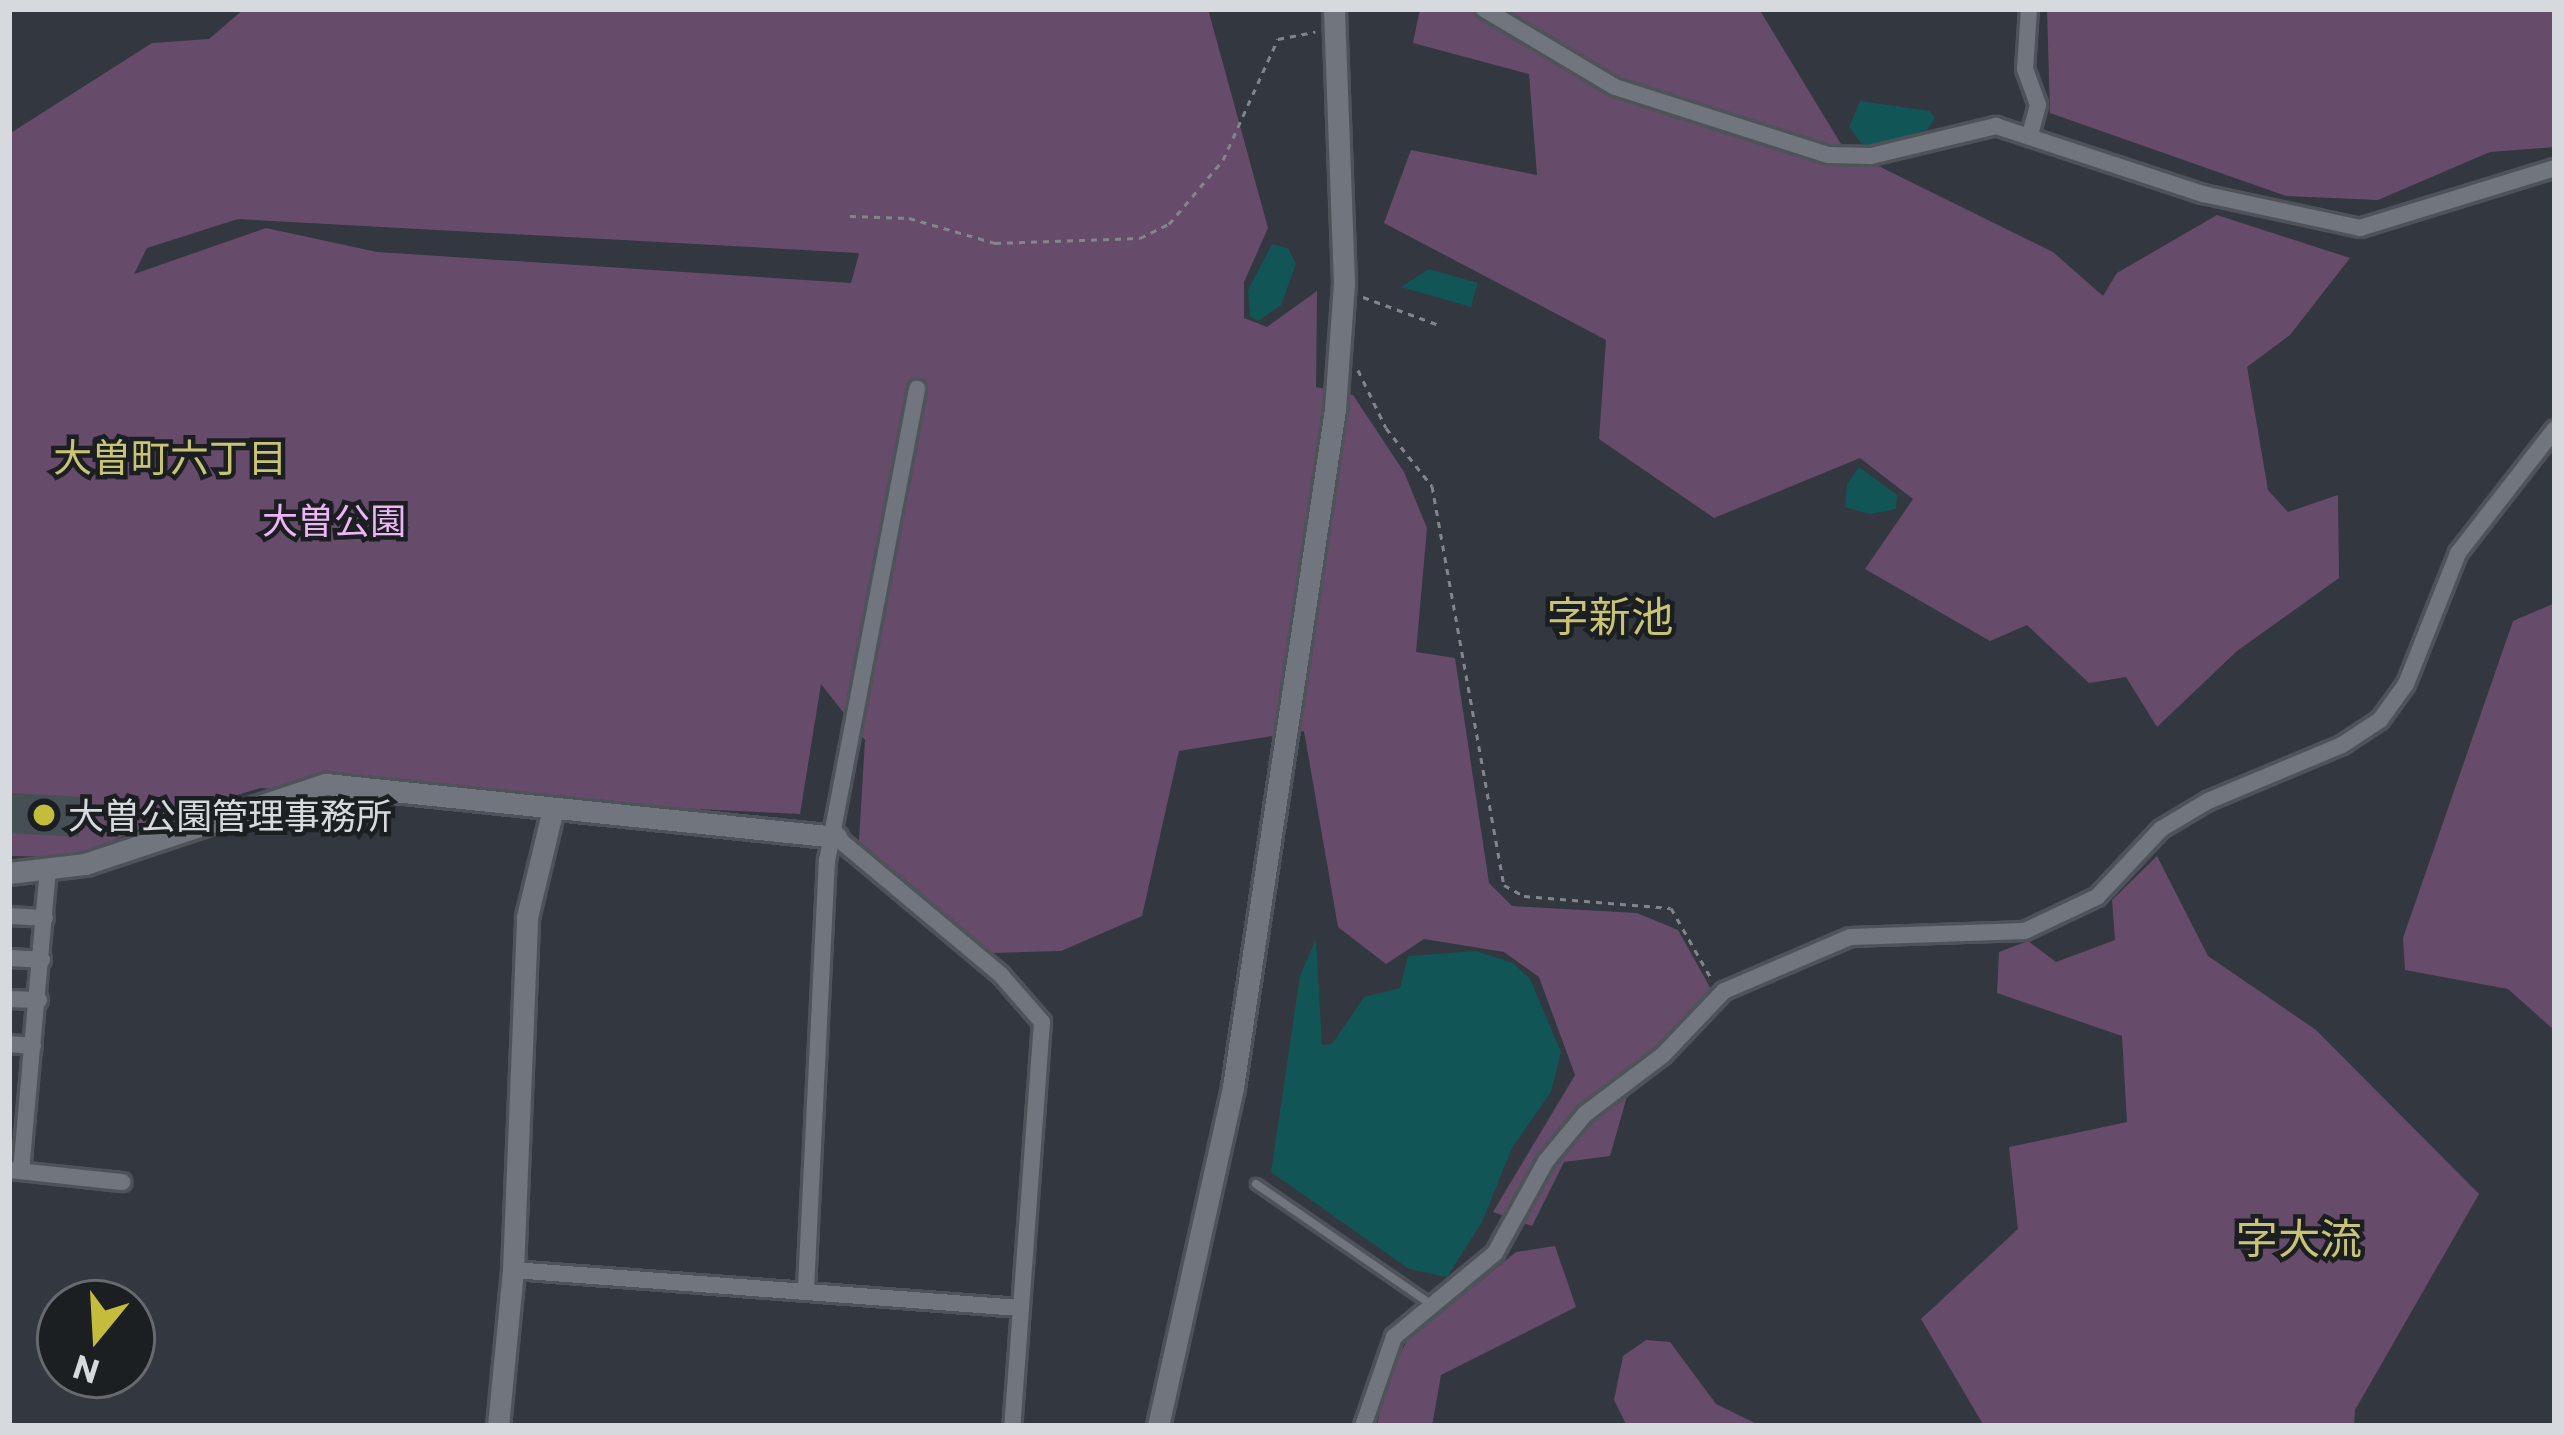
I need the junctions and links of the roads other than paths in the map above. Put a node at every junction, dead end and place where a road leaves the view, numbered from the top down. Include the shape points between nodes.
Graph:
1 (1484, 9) edge
2 (2030, 9) edge
3 (1335, 18) edge
4 (2031, 132) junction
5 (2555, 168) edge
6 (917, 388) dead end
7 (2555, 429) edge
8 (553, 809) junction
9 (836, 837) junction
10 (48, 871) junction
11 (9, 873) edge
12 (9, 916) edge
13 (45, 918) junction
14 (9, 958) edge
15 (42, 960) junction
16 (9, 999) edge
17 (39, 1000) junction
18 (9, 1044) edge
19 (32, 1046) junction
20 (15, 1171) edge
21 (122, 1182) dead end
22 (1256, 1184) dead end
23 (513, 1270) junction
24 (806, 1288) junction
25 (1432, 1305) junction
26 (1020, 1308) junction
27 (498, 1426) edge
28 (1012, 1426) edge
29 (1158, 1426) edge
30 (1363, 1426) edge

1 - 4 street via 1615,87 1828,155 1870,156 1996,126
2 - 4 street via 2025,69 2038,105
3 - 29 street via 1344,283 1330,448 1232,1087
4 - 5 street via 2204,194 2325,226 2360,228
6 - 9 street
7 - 25 street via 2458,553 2406,684 2362,732 2208,800 2161,829 2097,897 2025,931 1850,937 1724,991 1673,1046 1585,1114 1546,1160 1495,1253
8 - 9 street
8 - 10 street via 326,784
8 - 23 street via 527,917
9 - 24 street via 827,861
9 - 26 street via 1000,974 1042,1022
10 - 11 street
10 - 13 street
12 - 13 street
13 - 15 street
14 - 15 street
15 - 17 street
16 - 17 street
17 - 19 street
18 - 19 street
19 - 20 street
20 - 21 street
22 - 25 lane
23 - 24 street
23 - 27 street
24 - 26 street
25 - 30 street via 1386,1348
26 - 28 street

